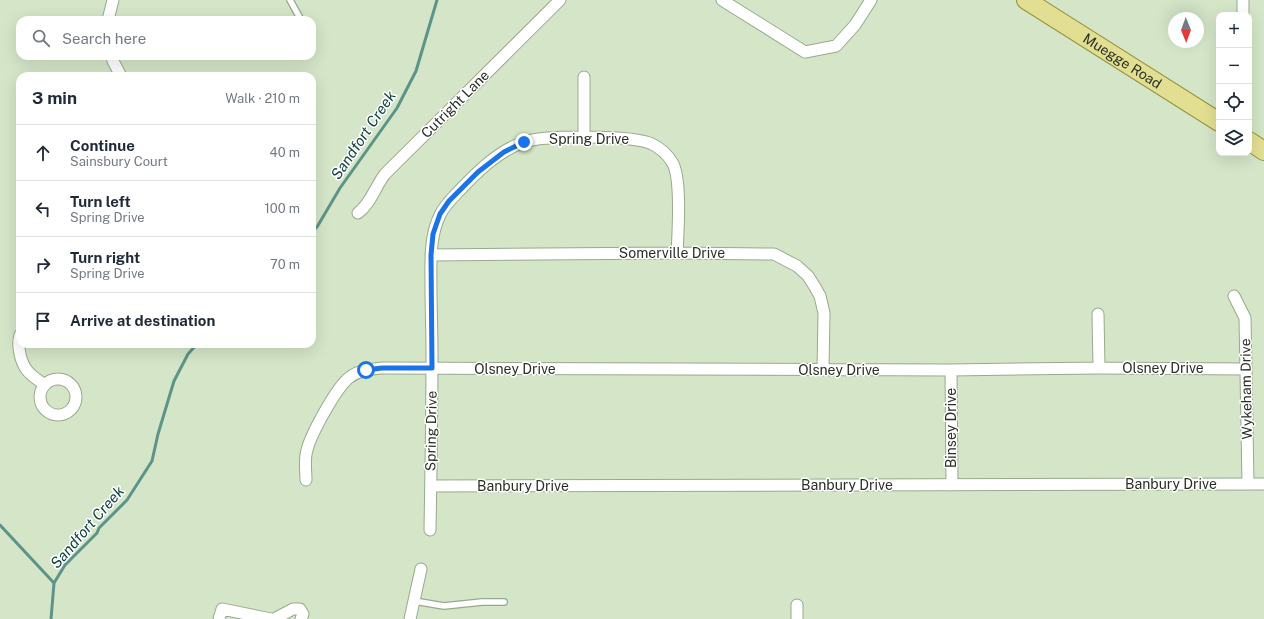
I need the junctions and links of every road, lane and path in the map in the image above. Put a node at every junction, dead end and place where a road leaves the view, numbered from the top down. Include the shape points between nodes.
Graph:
1 (113, 0) edge
2 (290, 0) edge
3 (560, 0) edge
4 (722, 0) edge
5 (871, 0) edge
6 (1026, 0) edge
7 (1243, 0) edge
8 (1242, 12) edge
9 (109, 16) edge
10 (299, 16) edge
11 (113, 60) edge
12 (119, 72) edge
13 (584, 77) dead end
14 (1216, 120) edge
15 (584, 137) junction
16 (1252, 144) edge
17 (1264, 151) edge
18 (358, 213) dead end
19 (678, 253) junction
20 (431, 255) junction
21 (1234, 296) dead end
22 (1098, 314) dead end
23 (20, 348) edge
24 (432, 368) junction
25 (1099, 368) junction
26 (1246, 369) junction
27 (823, 370) junction
28 (951, 370) junction
29 (45, 385) dead end
30 (306, 480) dead end
31 (1248, 484) junction
32 (1264, 484) edge
33 (952, 485) junction
34 (431, 486) junction
35 (430, 530) dead end
36 (421, 569) dead end
37 (414, 601) junction
38 (504, 602) dead end
39 (797, 605) dead end
40 (221, 614) edge
41 (271, 619) edge
42 (274, 619) edge
43 (301, 619) edge
44 (410, 619) edge
45 (797, 619) edge

1 - 9 street
2 - 10 lane
3 - 18 street, Cutright Lane via 385,174
4 - 5 street via 805,52 836,46 855,25
6 - 14 main road, Muegge Road
7 - 8 street
11 - 12 street
13 - 15 street
15 - 19 street, Spring Drive via 638,140 652,144 664,152 673,164 678,180
15 - 20 street, Spring Drive via 524,142 504,152 478,172 449,201 440,214 433,234
16 - 17 main road
19 - 20 street, Somerville Drive
19 - 27 street, Somerville Drive via 774,254 797,266 815,287 824,313
20 - 24 street, Spring Drive
21 - 26 street, Wykeham Drive via 1245,318
22 - 25 street
23 - 29 street via 26,370
24 - 27 street, Olsney Drive
24 - 30 street, Olsney Drive via 382,368 350,376 332,399 306,451
24 - 34 street, Spring Drive
25 - 26 street, Olsney Drive
25 - 28 street, Olsney Drive
26 - 31 street, Wykeham Drive
27 - 28 street, Olsney Drive
28 - 33 street, Binsey Drive
31 - 32 street, Banbury Drive
31 - 33 street, Banbury Drive
33 - 34 street, Banbury Drive
34 - 35 street, Spring Drive
36 - 37 street
37 - 38 lane via 444,606
37 - 44 street
39 - 45 street
40 - 41 street
42 - 43 street via 293,609 300,609 303,614

